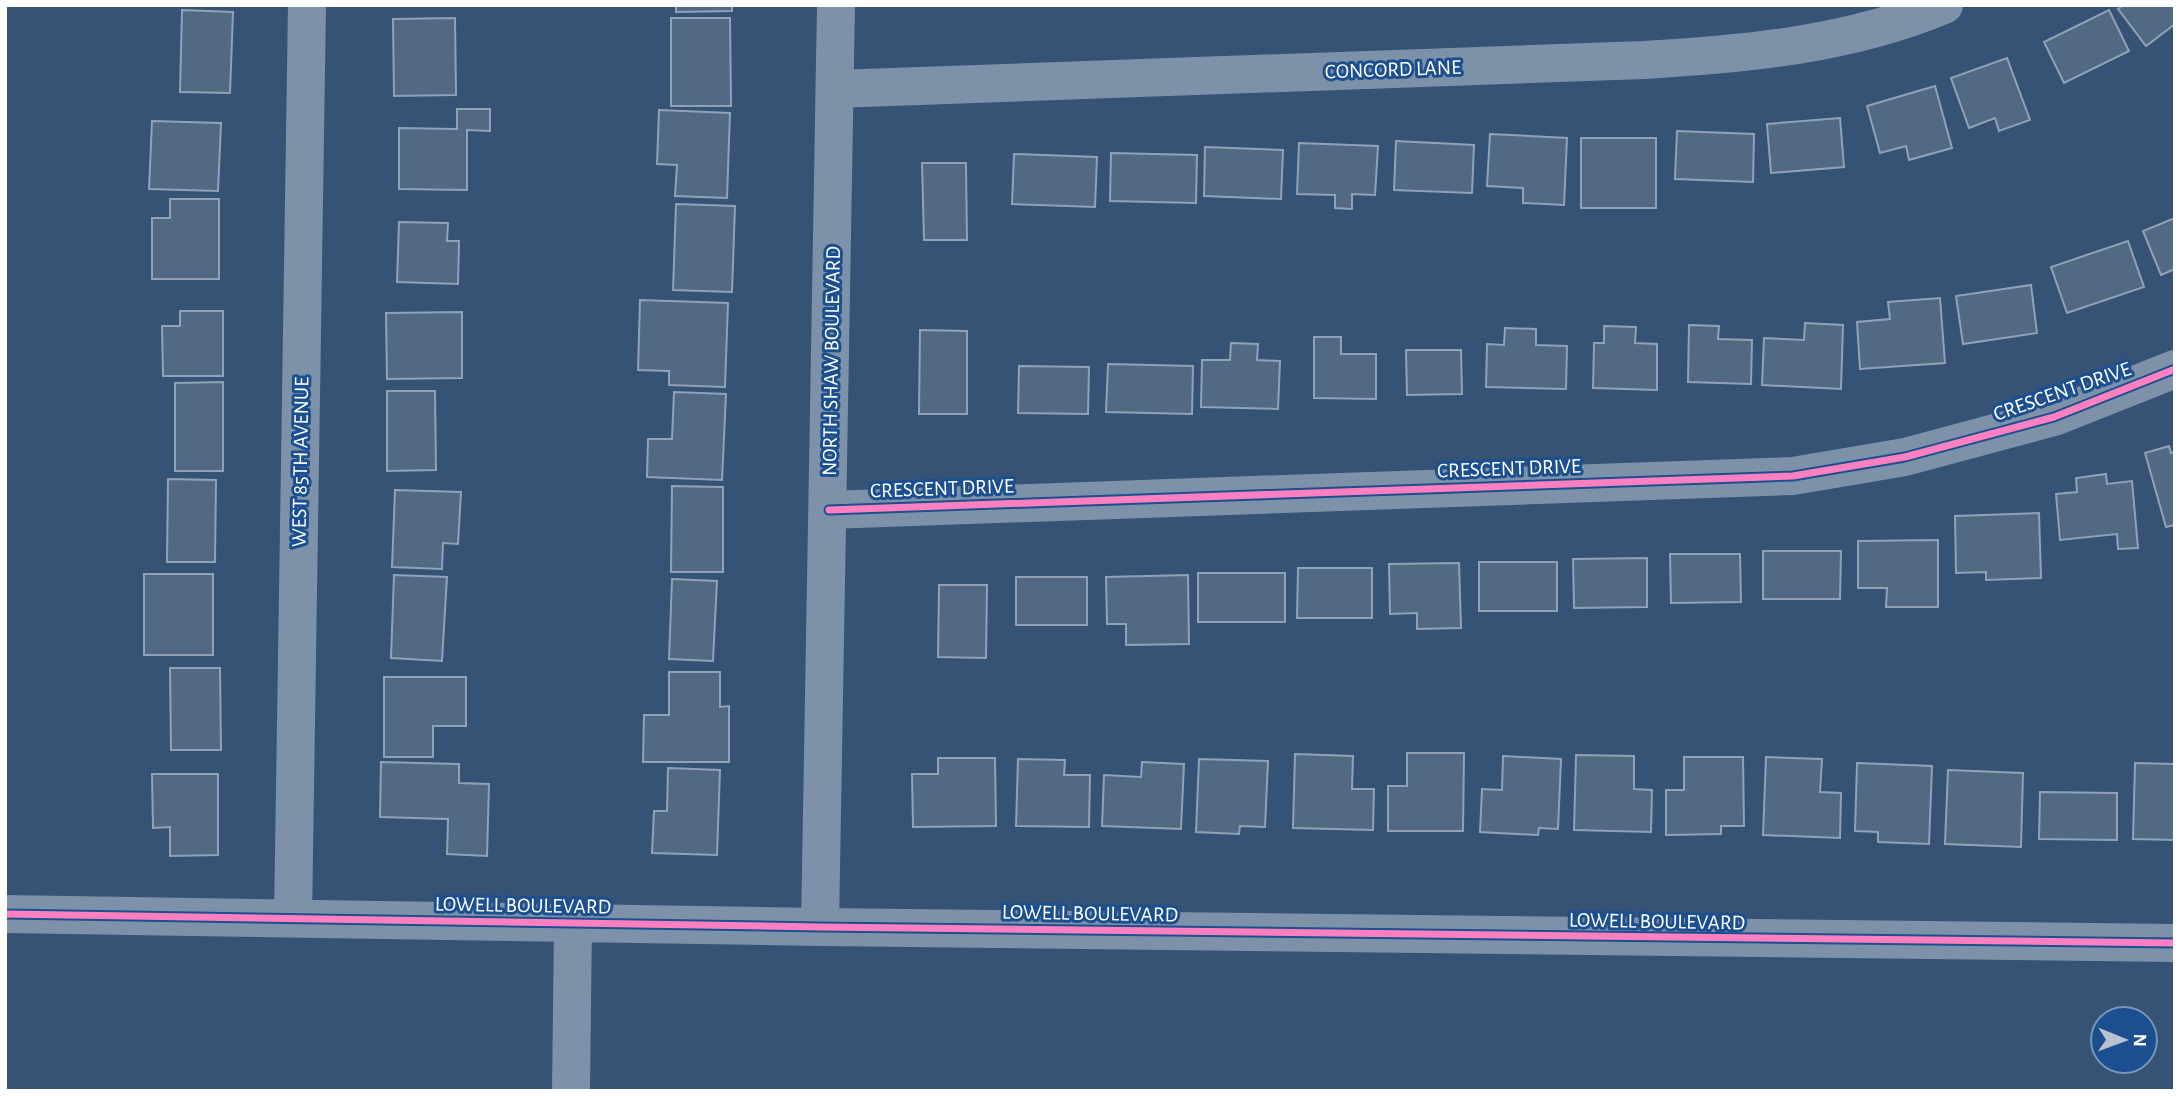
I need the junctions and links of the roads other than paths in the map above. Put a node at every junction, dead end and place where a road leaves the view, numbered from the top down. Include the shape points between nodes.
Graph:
1 (307, 5) edge
2 (836, 5) edge
3 (1944, 5) edge
4 (835, 89) junction
5 (2175, 369) edge
6 (829, 510) junction
7 (5, 914) edge
8 (293, 918) junction
9 (573, 923) junction
10 (820, 928) junction
11 (2175, 943) edge
12 (571, 1091) edge

1 - 8 street, WEST 85TH AVENUE
2 - 4 street, NORTH SHAW BOULEVARD
3 - 4 street, CONCORD LANE via 1833,40 1720,55
4 - 6 street, NORTH SHAW BOULEVARD
5 - 6 street, CRESCENT DRIVE via 2054,417 1905,457 1793,476
6 - 10 street, NORTH SHAW BOULEVARD
7 - 8 street, LOWELL BOULEVARD
8 - 9 street, LOWELL BOULEVARD
9 - 10 street, LOWELL BOULEVARD
9 - 12 street
10 - 11 street, LOWELL BOULEVARD

